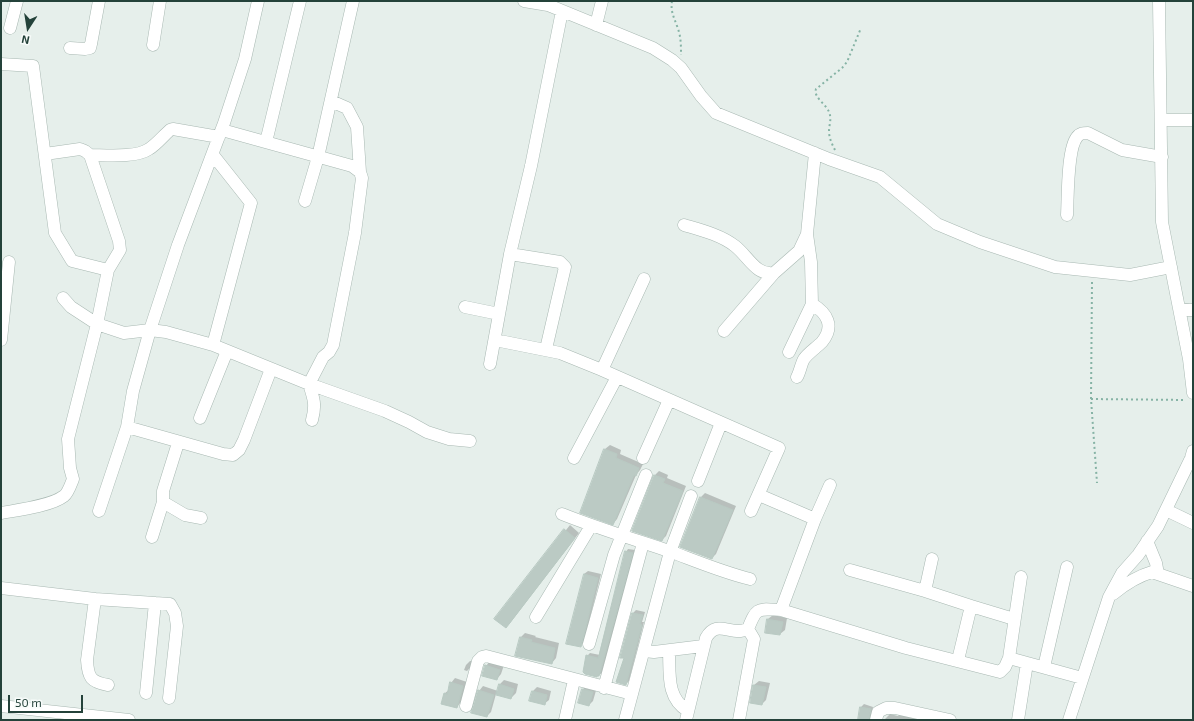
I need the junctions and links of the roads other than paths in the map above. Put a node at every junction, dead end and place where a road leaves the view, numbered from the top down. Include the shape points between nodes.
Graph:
1 (17, 1) edge
2 (98, 1) edge
3 (160, 1) edge
4 (258, 1) edge
5 (300, 1) edge
6 (354, 1) edge
7 (524, 1) edge
8 (602, 1) edge
9 (1159, 1) edge
10 (562, 11) junction
11 (596, 25) junction
12 (10, 28) dead end
13 (153, 45) dead end
14 (70, 48) dead end
15 (1, 64) edge
16 (331, 101) junction
17 (1161, 120) junction
18 (1193, 120) edge
19 (220, 133) junction
20 (266, 142) junction
21 (815, 153) junction
22 (45, 154) junction
23 (90, 155) junction
24 (213, 155) junction
25 (318, 157) junction
26 (1162, 157) junction
27 (360, 172) junction
28 (305, 201) dead end
29 (1067, 215) dead end
30 (684, 225) dead end
31 (807, 234) junction
32 (510, 254) junction
33 (9, 262) dead end
34 (1171, 267) junction
35 (108, 270) junction
36 (774, 273) junction
37 (644, 279) dead end
38 (63, 298) dead end
39 (812, 304) junction
40 (465, 307) dead end
41 (1180, 309) junction
42 (1193, 310) edge
43 (499, 314) junction
44 (97, 324) junction
45 (150, 330) junction
46 (724, 331) dead end
47 (1, 340) edge
48 (495, 340) junction
49 (213, 345) junction
50 (546, 349) junction
51 (227, 351) junction
52 (789, 352) dead end
53 (490, 364) dead end
54 (271, 369) junction
55 (602, 370) junction
56 (617, 377) junction
57 (797, 377) dead end
58 (309, 384) junction
59 (1193, 393) edge
60 (669, 400) junction
61 (200, 418) dead end
62 (312, 420) dead end
63 (721, 423) junction
64 (127, 427) junction
65 (470, 441) dead end
66 (178, 442) junction
67 (1193, 451) edge
68 (574, 458) dead end
69 (643, 458) dead end
70 (646, 475) dead end
71 (698, 481) dead end
72 (830, 485) dead end
73 (759, 495) junction
74 (691, 496) dead end
75 (162, 502) junction
76 (1166, 510) junction
77 (99, 511) dead end
78 (751, 511) dead end
79 (1, 513) edge
80 (562, 514) dead end
81 (201, 518) dead end
82 (815, 519) junction
83 (1193, 523) edge
84 (591, 526) junction
85 (621, 536) junction
86 (152, 537) dead end
87 (1147, 541) junction
88 (643, 543) junction
89 (670, 552) junction
90 (932, 559) dead end
91 (1067, 567) dead end
92 (850, 570) dead end
93 (1152, 574) junction
94 (1021, 577) dead end
95 (750, 579) dead end
96 (1193, 586) edge
97 (1, 588) edge
98 (924, 591) junction
99 (1109, 597) junction
100 (95, 599) junction
101 (155, 603) junction
102 (971, 606) junction
103 (781, 610) junction
104 (536, 617) dead end
105 (1014, 619) junction
106 (748, 629) junction
107 (589, 644) dead end
108 (703, 646) junction
109 (644, 650) junction
110 (669, 651) junction
111 (1009, 658) junction
112 (958, 660) junction
113 (1027, 663) junction
114 (1044, 667) junction
115 (1082, 678) junction
116 (574, 680) junction
117 (108, 685) dead end
118 (604, 688) junction
119 (146, 693) dead end
120 (632, 694) junction
121 (169, 698) dead end
122 (1, 706) edge
123 (466, 706) dead end
124 (687, 715) edge
125 (78, 717) edge
126 (112, 719) edge
127 (129, 720) edge
128 (566, 720) edge
129 (625, 720) edge
130 (739, 720) edge
131 (876, 720) edge
132 (950, 720) edge
133 (1018, 720) edge
134 (1069, 720) edge

1 - 12 street
2 - 14 street via 90,48
3 - 13 street
4 - 19 street via 244,59
5 - 20 street
6 - 16 street
7 - 10 street via 548,5
8 - 11 street
9 - 17 street
10 - 11 street
10 - 32 street via 531,166
11 - 21 street via 653,48 672,60 716,113
15 - 22 street via 33,66
16 - 25 street
16 - 27 street via 347,108 357,127
17 - 18 street
17 - 26 street
19 - 20 street
19 - 23 street via 173,129 149,150 143,152
19 - 24 street
20 - 25 street
21 - 31 street
21 - 34 street via 880,177 937,224 1055,268 1130,275
22 - 23 street via 80,149
22 - 35 street via 55,233 72,261
23 - 35 street via 119,240 120,250
24 - 45 street via 178,245
24 - 49 street via 251,203
25 - 27 street via 352,166
25 - 28 street
26 - 29 street via 1122,150 1082,132 1077,136 1071,151
26 - 34 street via 1162,222
27 - 58 street via 362,178 355,233 333,345 323,357
30 - 36 street via 728,241 758,270
31 - 36 street via 799,250
31 - 39 street
32 - 43 street
32 - 50 street via 560,262 565,266
33 - 47 street
34 - 41 street
35 - 44 street
36 - 46 street
37 - 55 street
38 - 44 street via 71,307
39 - 52 street
39 - 57 street via 822,310 829,321 828,329 823,340 804,360
40 - 43 street
41 - 42 street
41 - 59 street
43 - 48 street
44 - 45 street via 124,332
44 - 79 street via 68,439 73,479 65,495 36,506
45 - 49 street
45 - 64 street via 133,391
48 - 50 street
48 - 53 street
49 - 51 street
50 - 55 street
51 - 54 street
51 - 61 street
54 - 58 street
54 - 66 street via 244,440 233,455
55 - 56 street
56 - 60 street
56 - 68 street
58 - 62 street via 315,403
58 - 65 street via 385,412 427,432 449,439
60 - 63 street
60 - 69 street
63 - 71 street
63 - 73 street via 779,448
64 - 66 street
64 - 77 street
66 - 75 street
67 - 76 street via 1192,458
70 - 85 street
72 - 82 street
73 - 78 street
73 - 82 street
74 - 89 street
75 - 81 street via 185,515
75 - 86 street
76 - 83 street
76 - 87 street
80 - 84 street
82 - 103 street
84 - 85 street
84 - 104 street
85 - 88 street
85 - 107 street
87 - 93 street via 1156,563
87 - 99 street via 1122,573
88 - 89 street
88 - 118 street
89 - 95 street
89 - 109 street
90 - 98 street
91 - 114 street
92 - 98 street
93 - 96 street
93 - 99 street via 1122,587
94 - 105 street
97 - 100 street
98 - 102 street
99 - 115 street
100 - 101 street
100 - 117 street via 88,670 96,683
101 - 119 street
101 - 121 street via 170,604 175,613 177,626
102 - 105 street
102 - 112 street
103 - 106 street via 756,611
103 - 112 street via 906,648
105 - 111 street
106 - 108 street via 739,631 716,628 709,633
106 - 130 street via 754,641
108 - 110 street
108 - 124 street
109 - 110 street
109 - 120 street
110 - 124 street via 672,691
111 - 112 street via 1000,672
111 - 113 street
113 - 114 street
113 - 133 street
114 - 115 street
115 - 134 street
116 - 118 street
116 - 123 street via 486,656 478,661
116 - 128 street
118 - 120 street
120 - 129 street
122 - 125 street
125 - 126 street
126 - 127 street
131 - 132 street via 878,712 886,708 895,708

